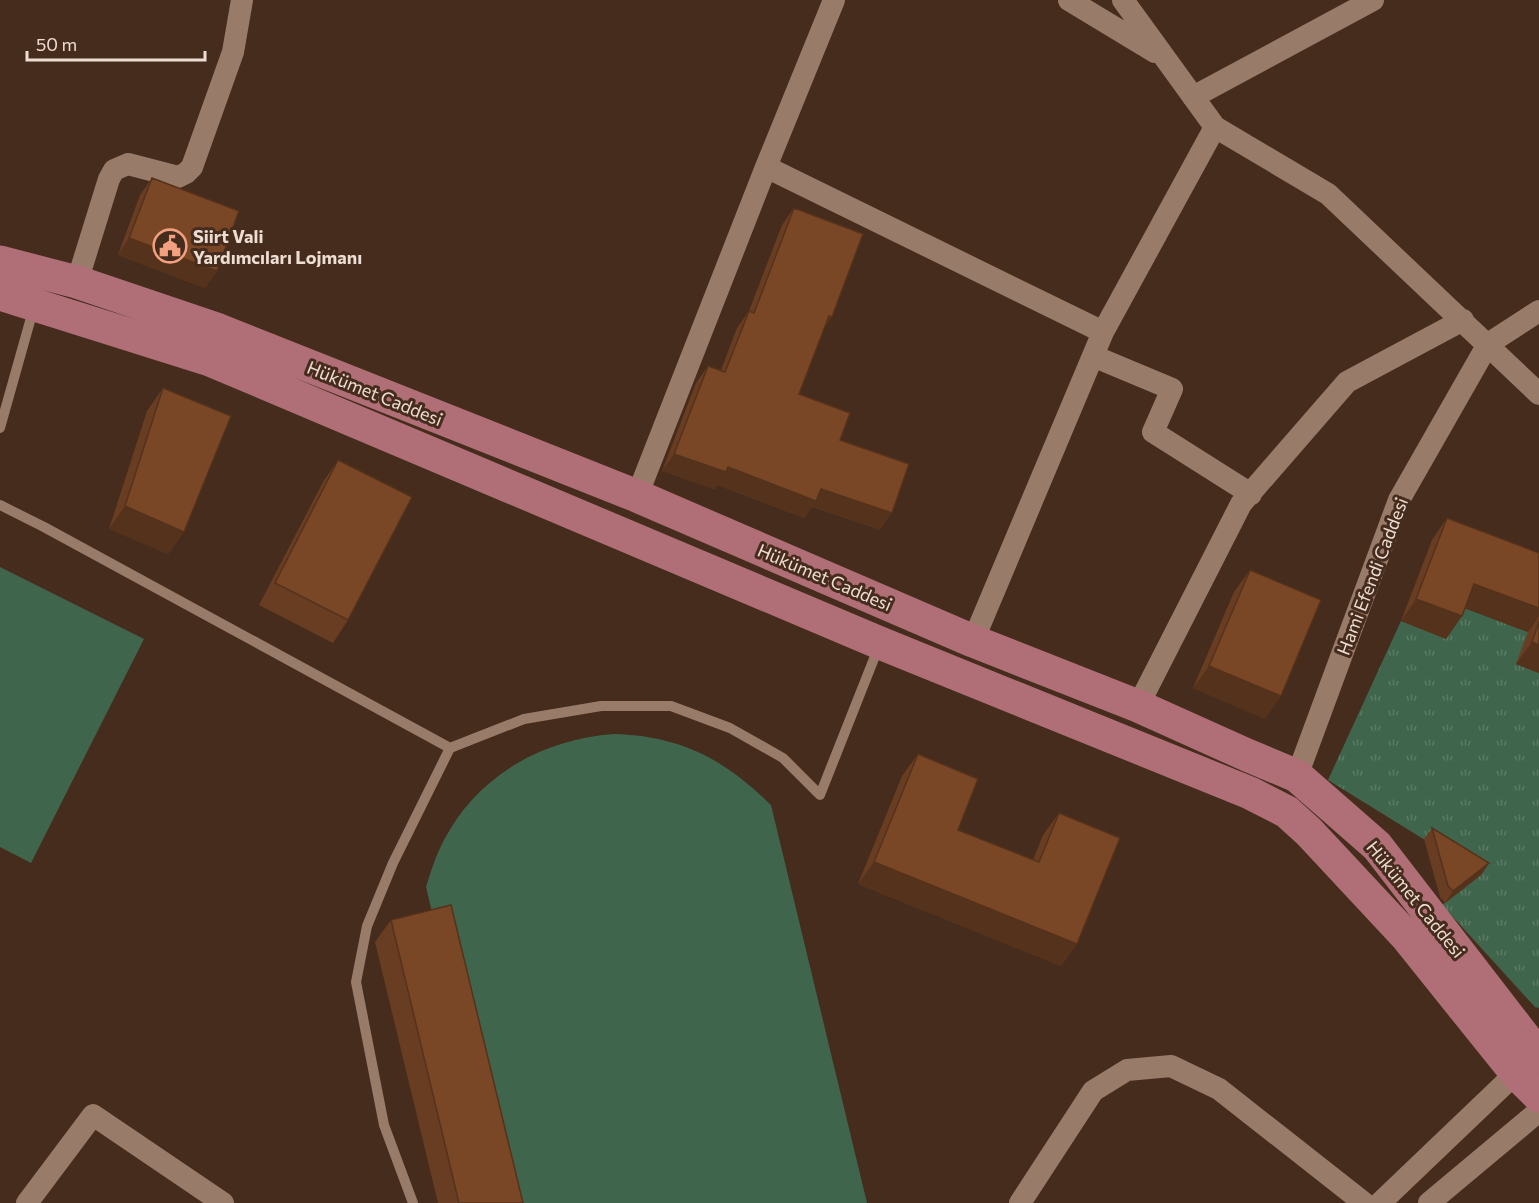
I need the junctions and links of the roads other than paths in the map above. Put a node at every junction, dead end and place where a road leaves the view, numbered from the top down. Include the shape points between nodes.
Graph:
1 (242, 0) edge
2 (834, 0) edge
3 (1069, 0) edge
4 (1123, 0) edge
5 (1373, 0) edge
6 (1164, 57) junction
7 (1193, 97) junction
8 (1215, 127) junction
9 (766, 167) junction
10 (0, 262) edge
11 (77, 282) junction
12 (0, 294) edge
13 (34, 304) junction
14 (1539, 311) edge
15 (1463, 320) junction
16 (1103, 332) junction
17 (1488, 344) junction
18 (1093, 356) junction
19 (1539, 394) edge
20 (0, 428) edge
21 (1251, 494) junction
22 (637, 496) junction
23 (0, 505) edge
24 (973, 641) junction
25 (880, 643) junction
26 (1138, 706) junction
27 (450, 748) junction
28 (1297, 776) junction
29 (1528, 1065) edge
30 (1539, 1096) edge
31 (1539, 1111) edge
32 (27, 1203) edge
33 (223, 1203) edge
34 (413, 1203) edge
35 (1020, 1203) edge
36 (1364, 1203) edge
37 (1380, 1203) edge
38 (1429, 1203) edge

1 - 11 street via 233,52 192,167 178,177 129,164 114,170
2 - 9 street
3 - 6 street
4 - 6 street
5 - 7 street
6 - 7 street
7 - 8 street
8 - 15 street via 1328,194
8 - 16 street
9 - 16 street
9 - 22 street
10 - 11 main road, Hükümet Caddesi
11 - 22 main road, Hükümet Caddesi via 219,330
12 - 13 main road
13 - 20 lane
13 - 25 main road via 210,360
14 - 17 street, Hami Efendi Caddesi
15 - 17 street
15 - 21 street via 1347,382
16 - 18 street
17 - 19 street
17 - 28 street, Hami Efendi Caddesi via 1399,500
18 - 21 street via 1172,389 1154,432
18 - 24 street
21 - 26 street via 1241,504
22 - 24 main road, Hükümet Caddesi
23 - 27 lane
24 - 26 main road, Hükümet Caddesi
25 - 27 lane via 820,795 783,758 730,728 671,706 601,706 524,719
25 - 29 main road via 1250,793 1287,812
26 - 28 main road, Hükümet Caddesi
27 - 34 lane via 393,863 367,926 356,982 384,1125
28 - 29 main road, Hükümet Caddesi via 1377,846
29 - 30 main road
29 - 37 street
31 - 38 street
32 - 33 street via 93,1115
35 - 36 street via 1093,1091 1127,1070 1171,1066 1219,1089

